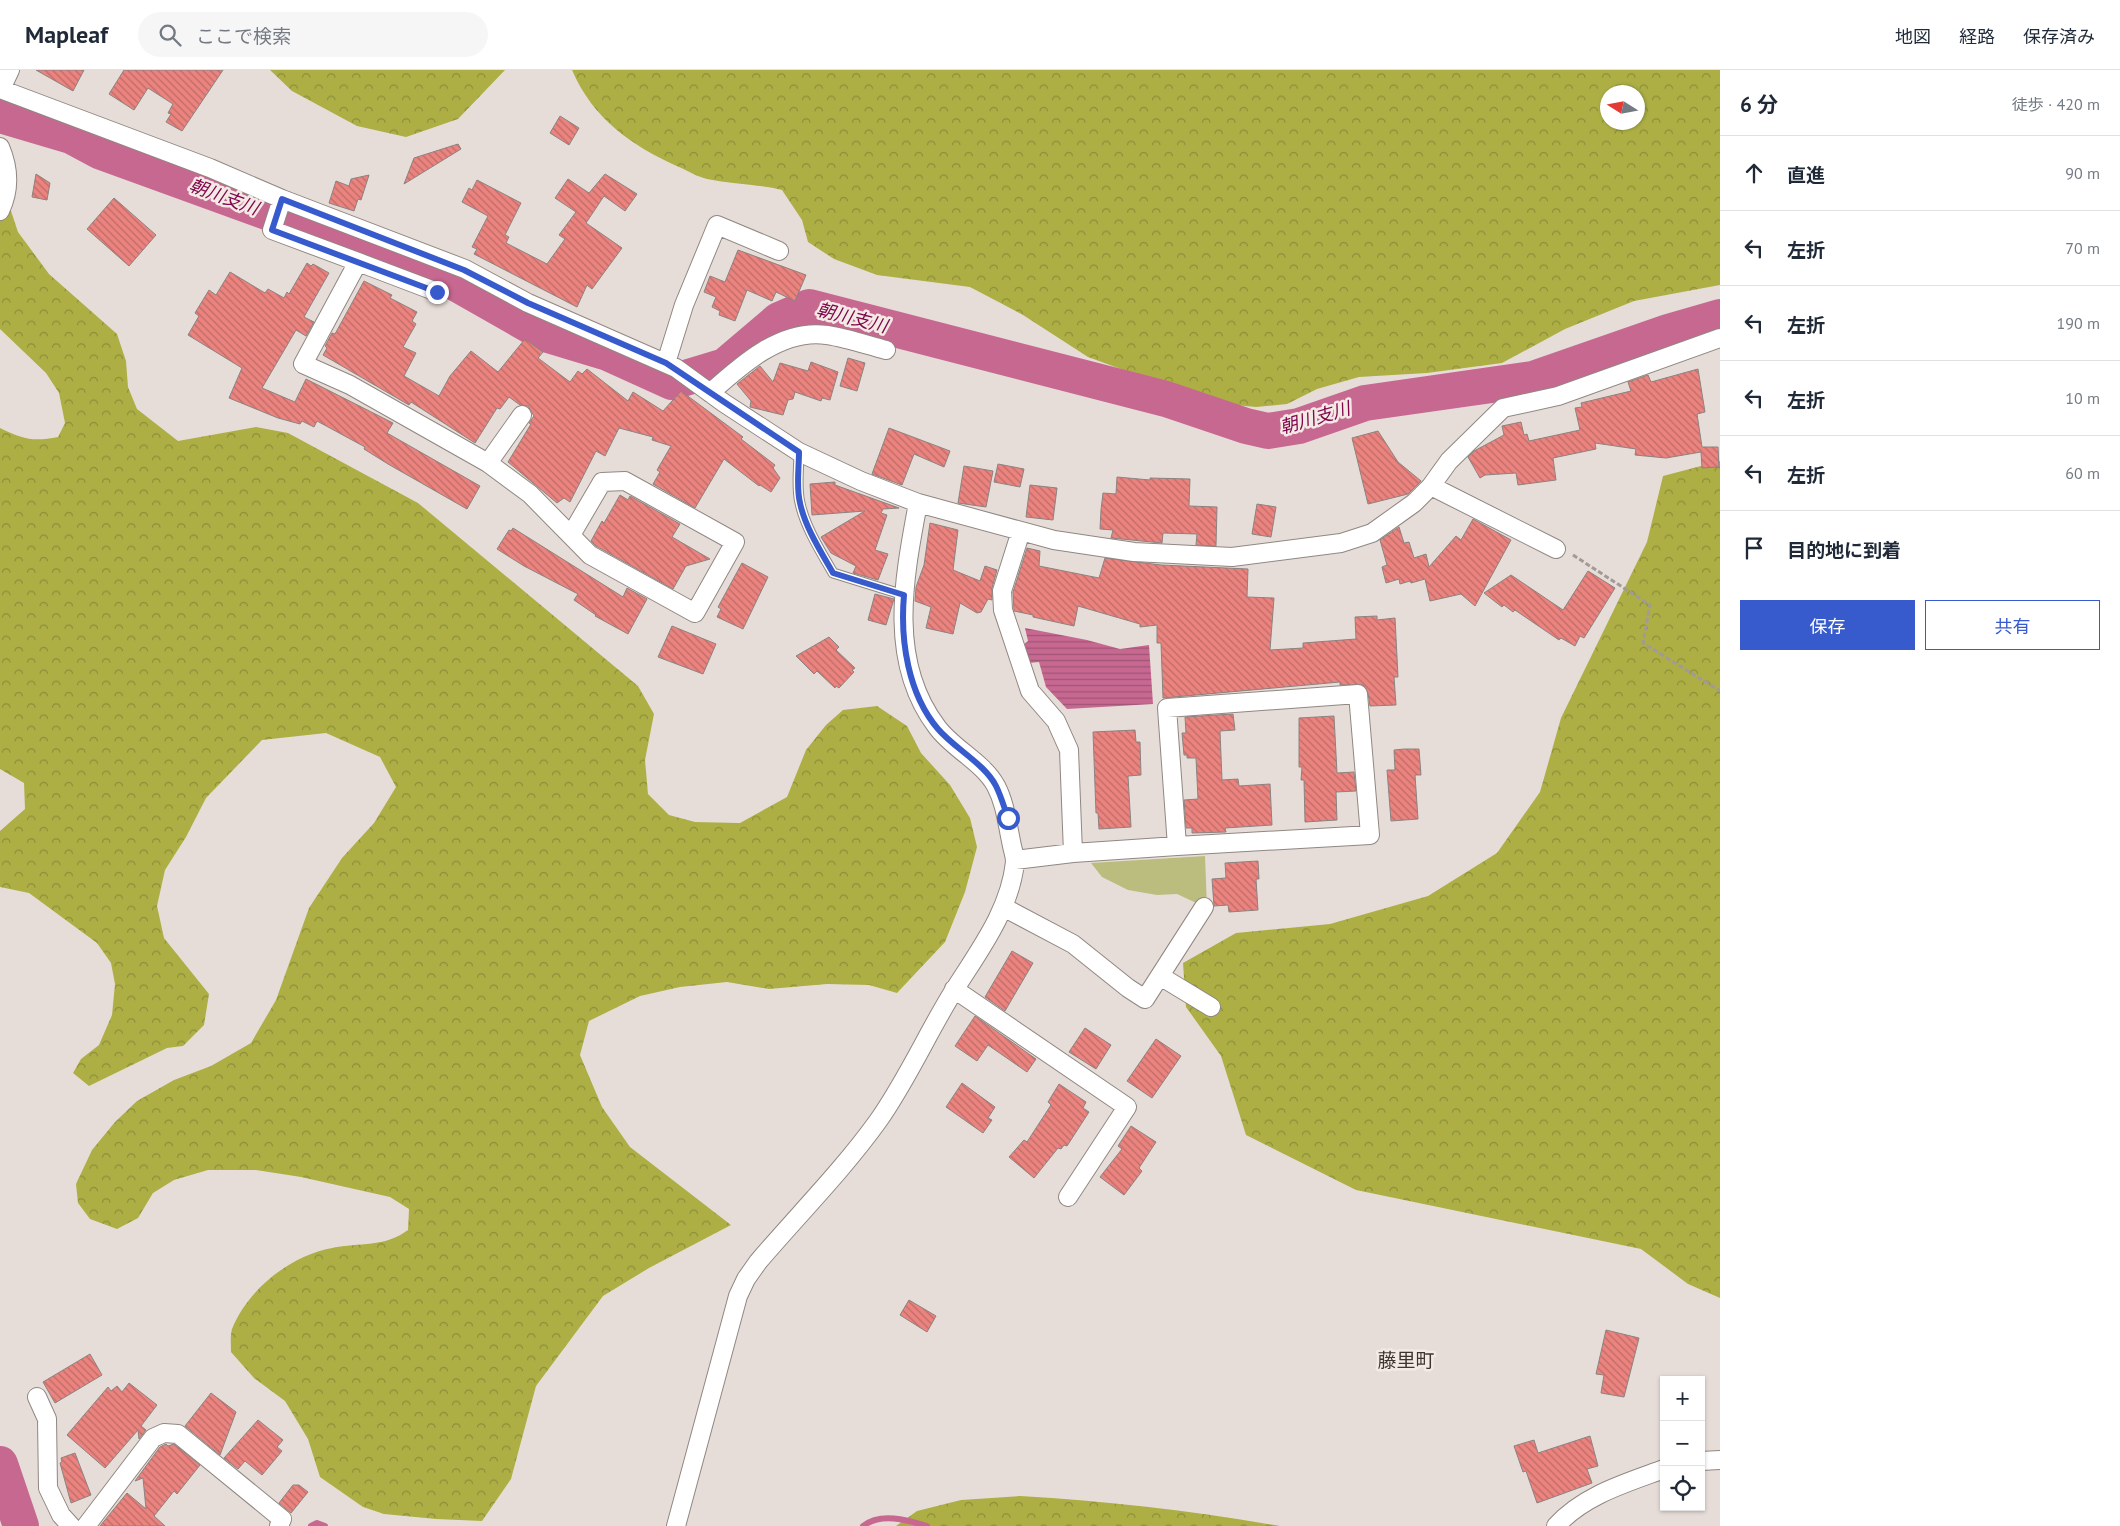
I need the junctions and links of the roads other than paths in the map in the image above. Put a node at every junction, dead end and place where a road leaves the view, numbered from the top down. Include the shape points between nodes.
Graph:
1 (10, 70) edge
2 (1, 89) edge
3 (0, 147) edge
4 (282, 199) junction
5 (0, 211) edge
6 (779, 251) dead end
7 (358, 262) junction
8 (437, 292) dead end
9 (1720, 338) edge
10 (886, 350) dead end
11 (671, 365) junction
12 (704, 389) junction
13 (522, 415) dead end
14 (799, 452) junction
15 (488, 463) junction
16 (1431, 486) junction
17 (918, 503) junction
18 (1021, 531) junction
19 (571, 535) junction
20 (1556, 549) road end
21 (904, 595) junction
22 (1178, 846) junction
23 (1073, 853) junction
24 (1015, 860) junction
25 (1204, 906) dead end
26 (1003, 907) junction
27 (1160, 976) junction
28 (954, 989) junction
29 (1211, 1007) dead end
30 (1068, 1197) dead end
31 (37, 1397) dead end
32 (1720, 1460) edge
33 (1705, 1461) edge
34 (1660, 1471) edge
35 (678, 1525) edge
36 (71, 1526) edge
37 (86, 1526) edge
38 (279, 1526) edge
39 (1556, 1526) edge

1 - 2 street
2 - 4 street via 210,168
3 - 5 street via 8,172 5,201
4 - 7 street via 272,230
4 - 11 street via 464,270 528,303
6 - 11 street via 717,224 684,305
7 - 8 street
7 - 15 street via 303,364 350,385
9 - 16 street via 1566,393 1502,408 1449,461
10 - 12 street via 826,334 791,338 776,343 727,378
11 - 12 street
12 - 14 street
13 - 15 street
14 - 17 street via 861,482
14 - 21 lane via 800,504 833,573
15 - 19 street via 530,494
16 - 18 street via 1400,514 1372,533 1341,543 1232,557 1134,552 1054,540
16 - 20 street
17 - 18 street
17 - 21 street
18 - 23 street via 1002,590 1003,610 1030,691 1056,721 1069,750
19 - 19 street via 590,555 695,613 736,542 625,481 602,482
21 - 24 street via 903,633 915,687 925,711 939,730 995,784 1008,818
22 - 22 street via 1167,708 1358,694 1370,835
22 - 23 street
23 - 24 street
24 - 26 street
25 - 27 street
26 - 27 street via 1072,944 1145,999
26 - 28 street via 982,948
27 - 29 street
28 - 30 street via 1127,1106
28 - 35 street via 879,1119 746,1279 738,1296
31 - 36 street via 47,1419 48,1488 60,1515
32 - 33 street
34 - 39 street via 1612,1488 1570,1510
37 - 38 street via 153,1438 164,1433 178,1434 282,1519

